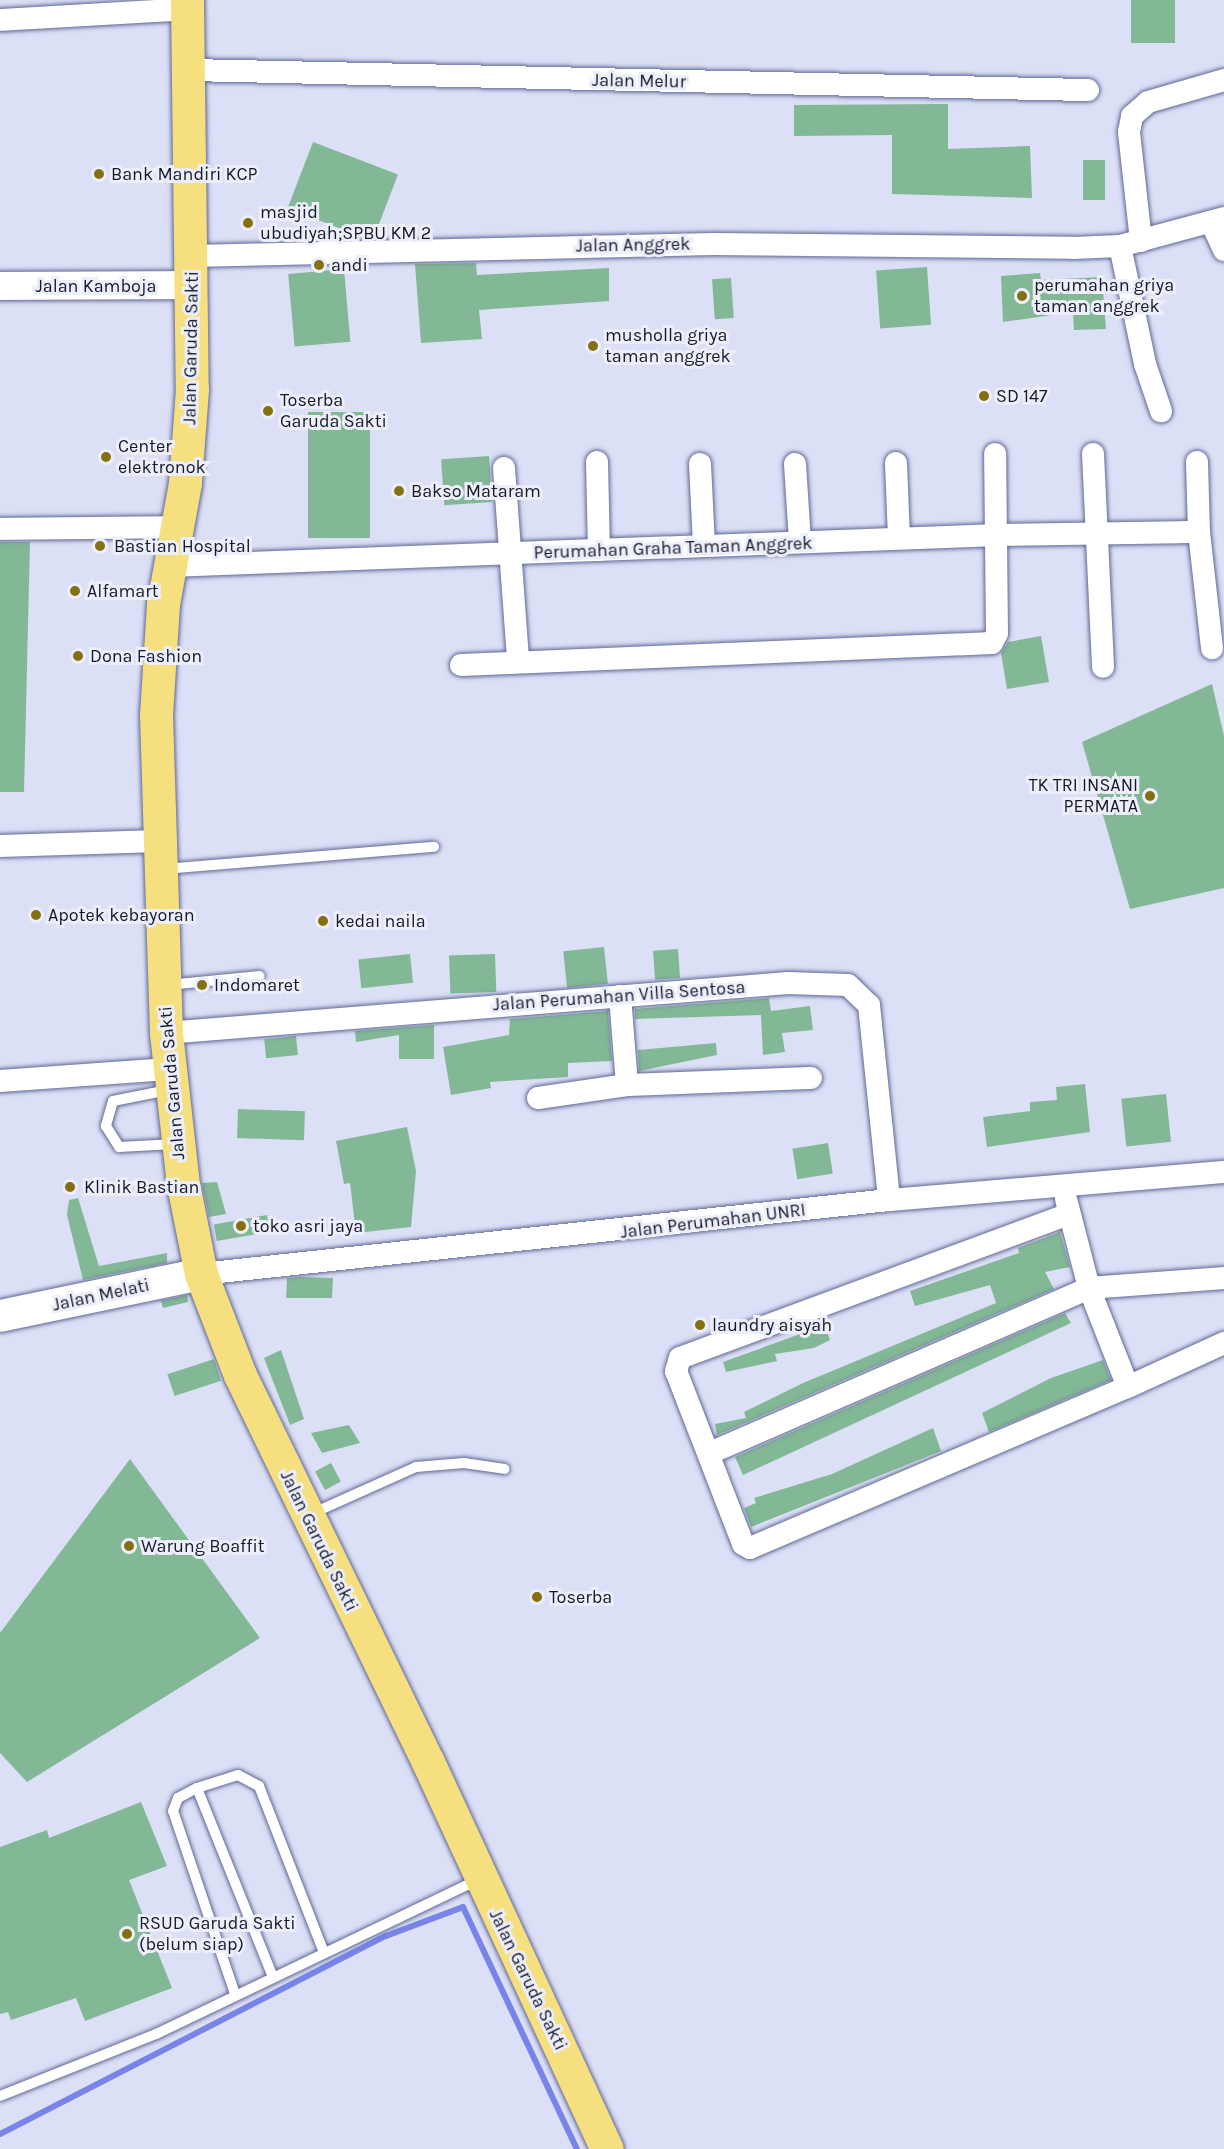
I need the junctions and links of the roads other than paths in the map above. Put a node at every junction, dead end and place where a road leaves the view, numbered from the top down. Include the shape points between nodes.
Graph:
1 (188, 5) edge
2 (0, 20) edge
3 (190, 70) junction
4 (1224, 80) edge
5 (1088, 90) dead end
6 (1218, 220) edge
7 (1131, 243) junction
8 (1224, 250) edge
9 (193, 271) junction
10 (0, 286) edge
11 (1161, 411) dead end
12 (995, 454) dead end
13 (1093, 454) dead end
14 (597, 462) dead end
15 (1197, 462) dead end
16 (896, 463) dead end
17 (700, 464) dead end
18 (795, 464) dead end
19 (504, 468) dead end
20 (178, 527) junction
21 (0, 529) edge
22 (1096, 532) junction
23 (1199, 532) junction
24 (998, 535) junction
25 (899, 538) junction
26 (800, 542) junction
27 (704, 546) junction
28 (599, 550) junction
29 (512, 554) junction
30 (169, 566) junction
31 (1215, 604) edge
32 (1212, 648) dead end
33 (518, 660) junction
34 (461, 665) dead end
35 (1103, 667) dead end
36 (0, 846) edge
37 (434, 847) dead end
38 (160, 855) junction
39 (260, 976) dead end
40 (165, 985) junction
41 (620, 996) junction
42 (166, 1033) junction
43 (811, 1078) dead end
44 (170, 1079) junction
45 (0, 1081) edge
46 (627, 1085) junction
47 (538, 1098) dead end
48 (176, 1144) junction
49 (1224, 1172) edge
50 (1064, 1189) junction
51 (889, 1200) junction
52 (1069, 1214) junction
53 (201, 1274) junction
54 (1224, 1278) edge
55 (1089, 1288) junction
56 (0, 1316) edge
57 (1224, 1343) edge
58 (1128, 1387) junction
59 (710, 1453) junction
60 (505, 1469) dead end
61 (305, 1517) junction
62 (197, 1788) junction
63 (480, 1879) junction
64 (324, 1953) junction
65 (273, 1977) junction
66 (235, 1994) junction
67 (0, 2096) edge
68 (607, 2149) edge

1 - 2 street
1 - 3 highway, Jalan Garuda Sakti
3 - 5 street, Jalan Melur
3 - 9 highway, Jalan Garuda Sakti
4 - 7 street via 1148,102 1132,116 1128,132
6 - 7 street, Jalan Anggrek
6 - 8 street
7 - 9 street, Jalan Anggrek via 1073,248 714,244
7 - 11 street via 1145,364
9 - 10 street, Jalan Kamboja
9 - 20 highway, Jalan Garuda Sakti via 190,423
12 - 24 street
13 - 22 street
14 - 28 street
15 - 23 street
16 - 25 street
17 - 27 street
18 - 26 street
19 - 29 street
20 - 21 street
20 - 30 highway, Jalan Garuda Sakti
22 - 23 street, Perumahan Graha Taman Anggrek
22 - 24 street, Perumahan Graha Taman Anggrek
22 - 35 street
23 - 31 street
24 - 25 street, Perumahan Graha Taman Anggrek
24 - 33 street via 997,633 992,643
25 - 26 street, Perumahan Graha Taman Anggrek
26 - 27 street, Perumahan Graha Taman Anggrek
27 - 28 street, Perumahan Graha Taman Anggrek
28 - 29 street, Perumahan Graha Taman Anggrek
29 - 30 street, Perumahan Graha Taman Anggrek
29 - 33 street
30 - 38 highway, Jalan Garuda Sakti via 157,676
31 - 32 street
33 - 34 street
36 - 38 street
37 - 38 lane
38 - 40 highway, Jalan Garuda Sakti
39 - 40 lane
40 - 42 highway, Jalan Garuda Sakti
41 - 42 street, Jalan Perumahan Villa Sentosa
41 - 46 street
41 - 51 street, Jalan Perumahan Villa Sentosa via 788,983 848,985 859,991 869,1005
42 - 44 highway, Jalan Garuda Sakti
43 - 46 street
44 - 45 street
44 - 48 highway, Jalan Garuda Sakti
44 - 48 lane via 113,1101 106,1126 119,1147
46 - 47 street
48 - 53 highway, Jalan Garuda Sakti
49 - 50 street, Jalan Perumahan UNRI
50 - 51 street, Jalan Perumahan UNRI
50 - 52 street
51 - 53 street, Jalan Perumahan UNRI
52 - 55 street
52 - 59 street via 681,1358 676,1371
53 - 56 main road, Jalan Melati
53 - 61 highway, Jalan Garuda Sakti via 240,1376
54 - 55 street
55 - 58 street
55 - 59 street
57 - 58 street
58 - 59 street via 750,1548 743,1544
60 - 61 lane via 464,1464 416,1467
61 - 63 highway, Jalan Garuda Sakti via 428,1762
62 - 64 lane via 238,1775 259,1786
62 - 65 lane
62 - 66 lane via 174,1803 175,1821
63 - 64 lane
63 - 68 highway, Jalan Garuda Sakti
64 - 65 lane
65 - 66 lane
66 - 67 lane via 110,2054

